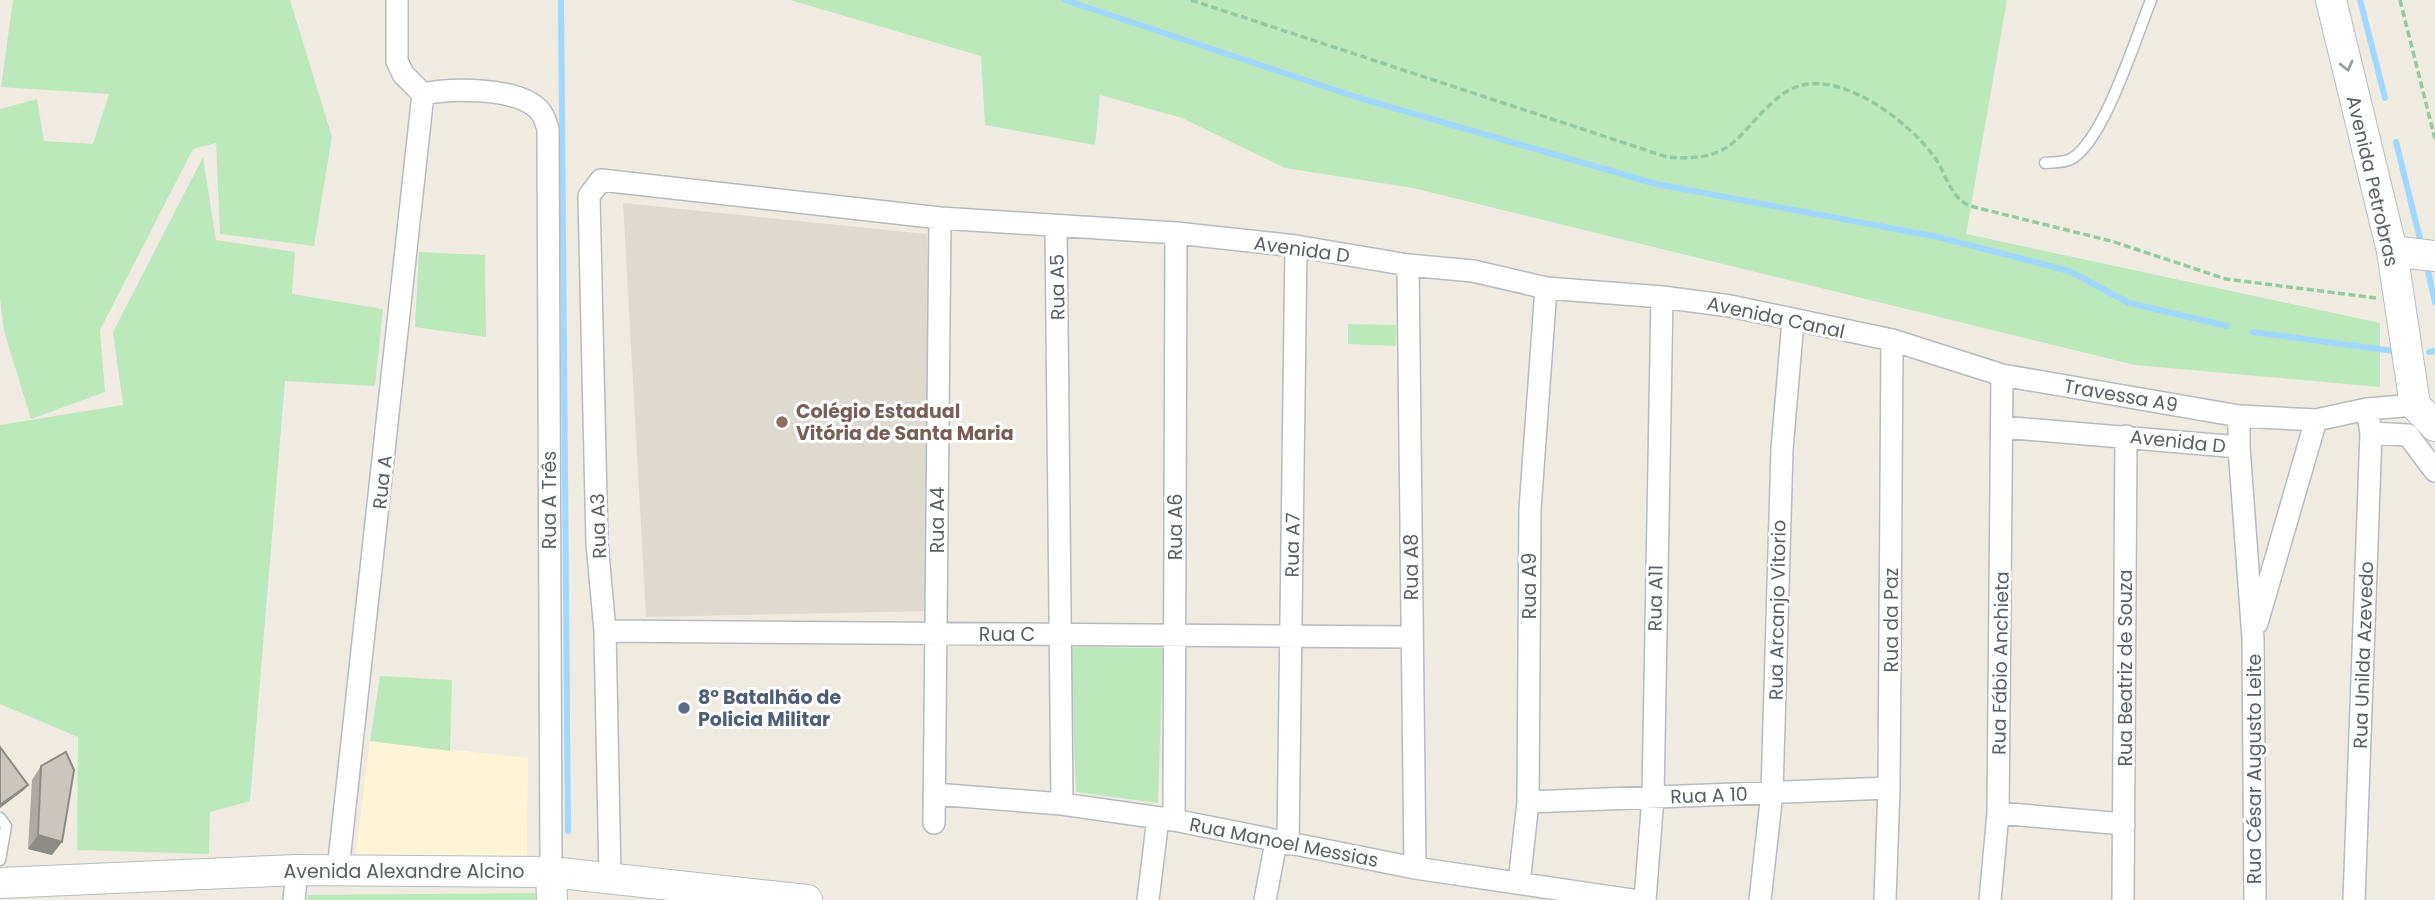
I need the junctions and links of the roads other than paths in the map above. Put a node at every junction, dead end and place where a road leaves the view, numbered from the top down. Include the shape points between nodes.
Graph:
1 (397, 0) edge
2 (2151, 0) edge
3 (2331, 0) edge
4 (423, 94) junction
5 (2045, 163) dead end
6 (601, 180) joint
7 (940, 218) junction
8 (1056, 227) junction
9 (1176, 233) junction
10 (1296, 246) junction
11 (2392, 250) junction
12 (2435, 256) edge
13 (1408, 265) junction
14 (1545, 288) junction
15 (1662, 296) junction
16 (1793, 321) junction
17 (1892, 340) junction
18 (2002, 375) junction
19 (2367, 409) junction
20 (2239, 416) junction
21 (2425, 416) edge
22 (2316, 419) junction
23 (2002, 426) junction
24 (2371, 433) junction
25 (2126, 436) junction
26 (2239, 447) junction
27 (2435, 471) edge
28 (604, 631) junction
29 (936, 634) junction
30 (1058, 634) junction
31 (1175, 635) junction
32 (1291, 636) junction
33 (1410, 637) junction
34 (2253, 638) junction
35 (1889, 788) junction
36 (1772, 793) junction
37 (934, 794) junction
38 (1653, 797) junction
39 (1528, 802) junction
40 (1062, 804) junction
41 (1998, 813) junction
42 (0, 818) edge
43 (1166, 819) junction
44 (934, 822) dead end
45 (2124, 824) junction
46 (1282, 843) junction
47 (0, 860) edge
48 (1415, 869) junction
49 (298, 870) junction
50 (338, 870) junction
51 (610, 876) junction
52 (0, 883) edge
53 (1518, 883) junction
54 (551, 886) edge
55 (295, 900) edge
56 (807, 900) edge
57 (1147, 900) edge
58 (1265, 900) edge
59 (1632, 900) edge
60 (1645, 900) edge
61 (1760, 900) edge
62 (1885, 900) edge
63 (1990, 900) edge
64 (2123, 900) edge
65 (2255, 900) edge
66 (2354, 900) edge

1 - 4 street via 397,61
2 - 5 lane via 2104,119 2087,146 2070,160
3 -> 11 street, Avenida Petrobras
4 - 50 street, Rua A
4 - 54 street, Rua A Três via 469,89 518,98 541,112 548,129
6 - 7 street, Rua A5
6 - 28 street, Rua A3 via 589,196 597,543
7 - 8 street, Rua A5
7 - 29 street, Rua A4
8 - 9 street, Avenida D
8 - 30 street, Rua A5
9 - 10 street, Avenida D
9 - 31 street, Rua A6
10 - 13 street, Avenida D
10 - 32 street, Rua A7
11 - 12 street
11 - 21 street, Avenida Petrobras via 2397,301
13 - 14 street, Avenida D via 1474,271
13 - 33 street, Rua A8
14 - 15 street, Avenida Canal
14 - 39 street, Rua A9 via 1530,509
15 - 16 street, Avenida Canal
15 - 38 street, Rua A11
16 - 17 street, Avenida Canal
16 - 36 street, Rua Arcanjo Vitorio via 1782,449
17 - 18 street, Avenida Canal
17 - 35 street, Rua da Paz
18 - 20 street, Travessa A9
18 - 23 street
19 - 21 street, Avenida D
19 - 22 street, Avenida D
19 - 24 street, Rua Unilda Azevedo
20 - 22 street, Avenida D
20 - 26 street, Avenida D
22 - 34 street, Rua César Augusto Leite
23 - 25 street, Avenida D
23 - 41 street, Rua Fábio Anchieta
24 - 27 street via 2408,435
24 - 66 street, Rua Unilda Azevedo
25 - 26 street, Avenida D
25 - 45 street, Rua Beatriz de Souza
26 - 34 street, Rua César Augusto Leite
28 - 29 street, Rua C
28 - 51 street, Rua A3
29 - 30 street, Rua C
29 - 37 street, Rua A4
30 - 31 street, Rua C
30 - 40 street, Rua A5
31 - 32 street, Rua C
31 - 43 street, Rua A6
32 - 33 street, Rua C
32 - 46 street, Rua A7
33 - 48 street, Rua A8
34 - 65 street, Rua César Augusto Leite
35 - 36 street, Rua A 10
35 - 62 street, Rua da Paz
36 - 38 street, Rua A 10
36 - 61 street, Rua Arcanjo Vitorio
37 - 40 street, Rua Manoel Messias
37 - 44 street, Rua A4
38 - 39 street, Rua A 10
38 - 60 street, Rua A11
39 - 53 street, Rua A9
40 - 43 street, Rua Manoel Messias
41 - 45 street
41 - 63 street, Rua Fábio Anchieta
42 - 47 lane via 6,826
43 - 46 street, Rua Manoel Messias
43 - 57 street, Rua A6
45 - 64 street, Rua Beatriz de Souza
46 - 48 street, Rua Manoel Messias
46 - 58 street, Rua A7
48 - 53 street, Rua Manoel Messias
49 - 50 street, Avenida Alexandre Alcino
49 - 52 street, Avenida Alexandre Alcino
49 - 55 street
50 - 54 street, Avenida Alexandre Alcino
51 - 54 street, Avenida Alexandre Alcino
51 - 56 street, Avenida Alexandre Alcino
53 - 59 street, Rua Manoel Messias

